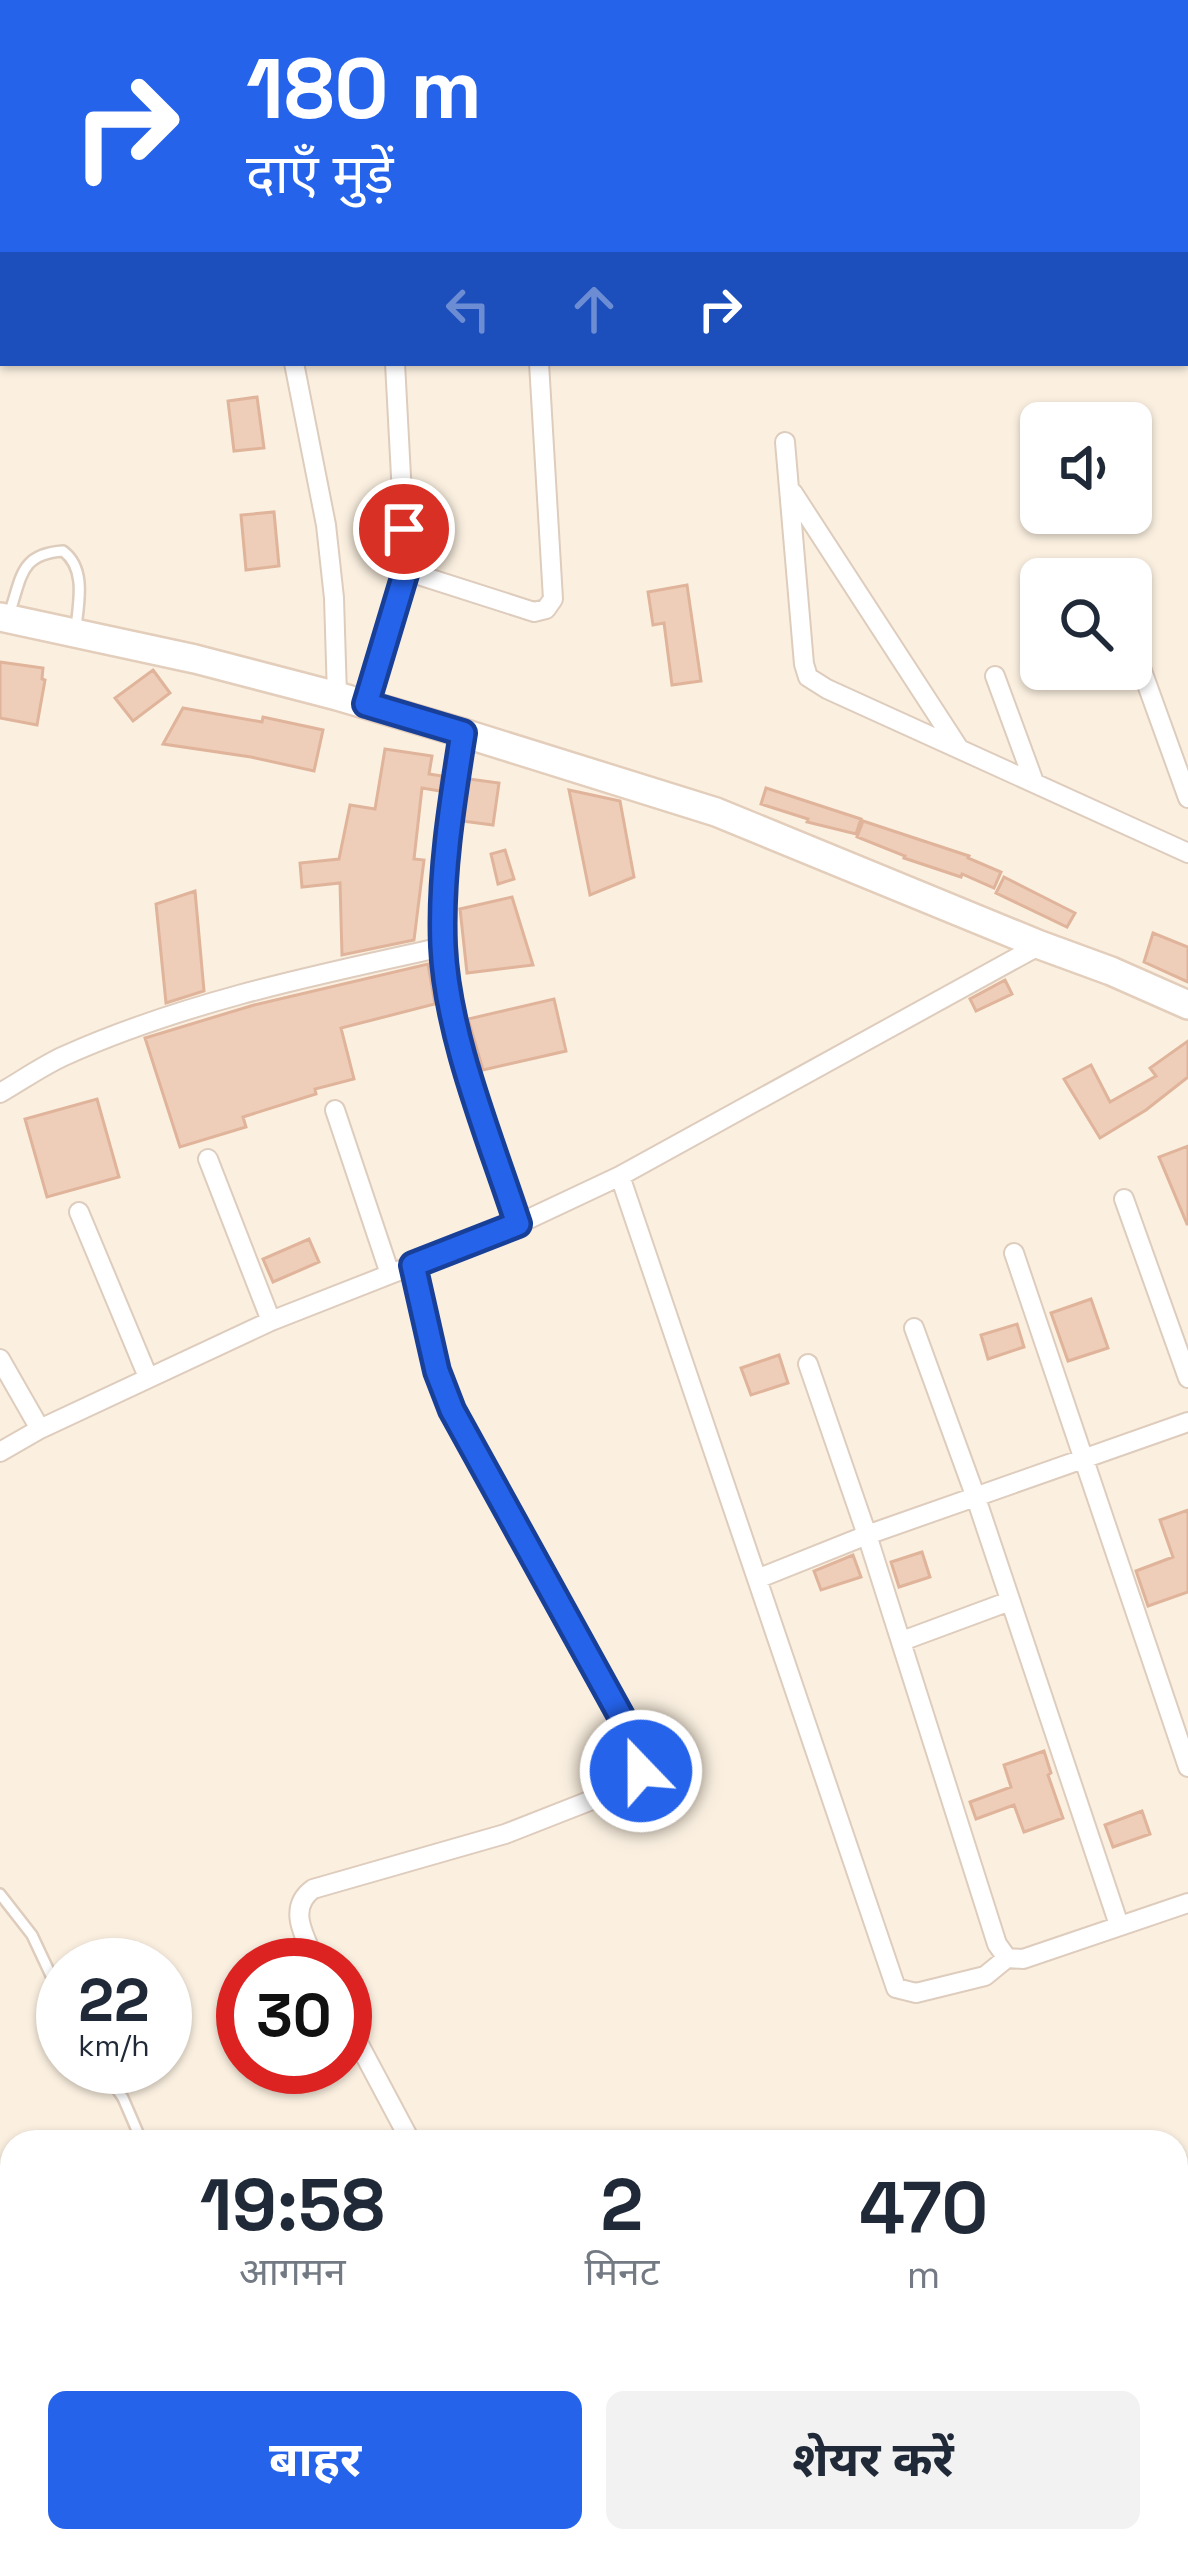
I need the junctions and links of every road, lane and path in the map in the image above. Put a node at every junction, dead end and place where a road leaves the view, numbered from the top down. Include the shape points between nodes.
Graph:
1 (295, 366) edge
2 (395, 366) edge
3 (538, 366) edge
4 (785, 442) dead end
5 (790, 489) junction
6 (406, 571) junction
7 (4, 618) edge
8 (75, 633) junction
9 (995, 676) dead end
10 (1149, 690) edge
11 (337, 696) junction
12 (366, 704) junction
13 (463, 733) junction
14 (959, 749) junction
15 (1034, 782) junction
16 (1188, 799) edge
17 (1188, 853) edge
18 (1040, 945) junction
19 (443, 947) junction
20 (1188, 1005) edge
21 (0, 1093) edge
22 (335, 1109) dead end
23 (208, 1159) dead end
24 (620, 1176) junction
25 (1124, 1199) dead end
26 (79, 1212) dead end
27 (518, 1224) junction
28 (1014, 1253) dead end
29 (413, 1265) junction
30 (390, 1274) junction
31 (271, 1321) junction
32 (914, 1328) dead end
33 (0, 1359) edge
34 (808, 1364) dead end
35 (148, 1377) junction
36 (1188, 1378) edge
37 (1188, 1422) edge
38 (40, 1429) junction
39 (0, 1452) edge
40 (1086, 1459) junction
41 (975, 1495) junction
42 (867, 1535) junction
43 (757, 1579) junction
44 (1010, 1601) junction
45 (902, 1641) junction
46 (1188, 1767) edge
47 (0, 1894) edge
48 (1188, 1903) edge
49 (1119, 1925) junction
50 (306, 1938) edge
51 (36, 1944) edge
52 (1007, 1958) junction
53 (372, 2069) edge
54 (120, 2094) edge
55 (137, 2130) edge
56 (405, 2130) edge

1 - 11 street via 326,525
2 - 6 street
3 - 6 street via 553,599 534,612
4 - 5 street
5 - 14 street
5 - 14 street via 808,677
6 - 12 street
7 - 8 main road
7 - 8 lane via 34,557 63,550 79,578
8 - 11 main road
9 - 15 street
10 - 16 street
11 - 12 main road
12 - 13 main road
13 - 18 main road via 716,812
13 - 19 street
14 - 15 street
15 - 17 street
18 - 20 main road
18 - 24 street
19 - 21 street via 181,1012 62,1057
19 - 27 street via 457,1034
22 - 30 street
23 - 31 street
24 - 27 street
24 - 43 street
25 - 36 street
26 - 35 street
27 - 29 street
28 - 40 street
29 - 30 street
29 - 50 street via 452,1410 638,1747 641,1771 625,1787 505,1834 313,1889 298,1919
30 - 31 street
31 - 35 street
32 - 41 street
33 - 38 street
34 - 42 street
35 - 38 street
37 - 40 street
38 - 39 street
40 - 41 street
40 - 46 street
41 - 42 street
41 - 44 street
42 - 43 street
42 - 45 street
43 - 52 street via 896,1988 916,1993 985,1976
44 - 45 street
44 - 49 street
45 - 52 street
47 - 51 lane
48 - 49 street
49 - 52 street
53 - 56 street
54 - 55 lane

